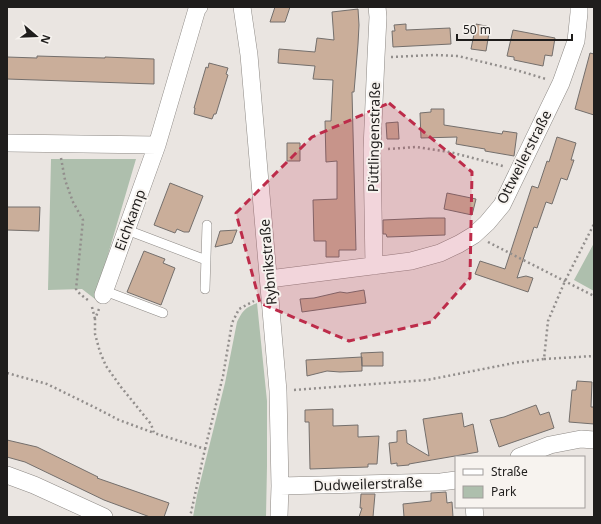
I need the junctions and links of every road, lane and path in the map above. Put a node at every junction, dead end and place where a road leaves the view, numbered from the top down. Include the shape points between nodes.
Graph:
1 (199, 7) edge
2 (242, 7) edge
3 (377, 7) edge
4 (579, 7) edge
5 (376, 57) junction
6 (561, 83) junction
7 (7, 143) edge
8 (157, 145) junction
9 (372, 150) junction
10 (61, 154) dead end
11 (519, 170) junction
12 (594, 224) edge
13 (207, 225) dead end
14 (127, 230) junction
15 (474, 235) junction
16 (206, 260) junction
17 (374, 266) junction
18 (565, 281) junction
19 (270, 286) junction
20 (205, 289) dead end
21 (104, 293) junction
22 (594, 296) edge
23 (163, 313) dead end
24 (95, 319) junction
25 (594, 356) edge
26 (544, 359) junction
27 (7, 372) edge
28 (278, 391) junction
29 (154, 433) junction
30 (594, 440) edge
31 (205, 449) junction
32 (521, 456) edge
33 (7, 475) edge
34 (455, 480) edge
35 (280, 486) junction
36 (104, 517) edge
37 (190, 517) edge
38 (279, 517) edge

1 - 8 street, Eichkamp
2 - 19 street, Rybnikstraße via 249,55
3 - 5 street, Püttlingenstraße
4 - 6 street, Ottweilerstraße via 576,41
5 - 6 path via 458,56
5 - 9 street, Püttlingenstraße
6 - 11 street, Ottweilerstraße
7 - 8 street
8 - 14 street, Eichkamp
9 - 11 path via 416,147 450,152
9 - 17 street, Püttlingenstraße
10 - 24 path via 65,180 83,220 76,289 91,303
11 - 15 street, Ottweilerstraße via 502,205
12 - 18 path
13 - 16 lane
14 - 16 lane
14 - 21 street, Eichkamp
15 - 17 street, Ottweilerstraße via 440,253 411,262
15 - 18 path
16 - 20 lane
17 - 19 street, Ottweilerstraße
18 - 22 path
18 - 26 path via 548,321
19 - 28 street, Rybnikstraße
19 - 31 path via 239,309 232,323 223,376
21 - 23 lane
21 - 24 path
24 - 29 path via 97,343 106,366 151,424
25 - 26 path
26 - 28 path via 426,380
27 - 29 path via 46,384 119,420
28 - 35 street, Rybnikstraße
29 - 31 path
30 - 32 street via 581,439 550,445
31 - 37 path
33 - 36 street
34 - 35 street, Dudweilerstraße
35 - 38 street, Rybnikstraße

